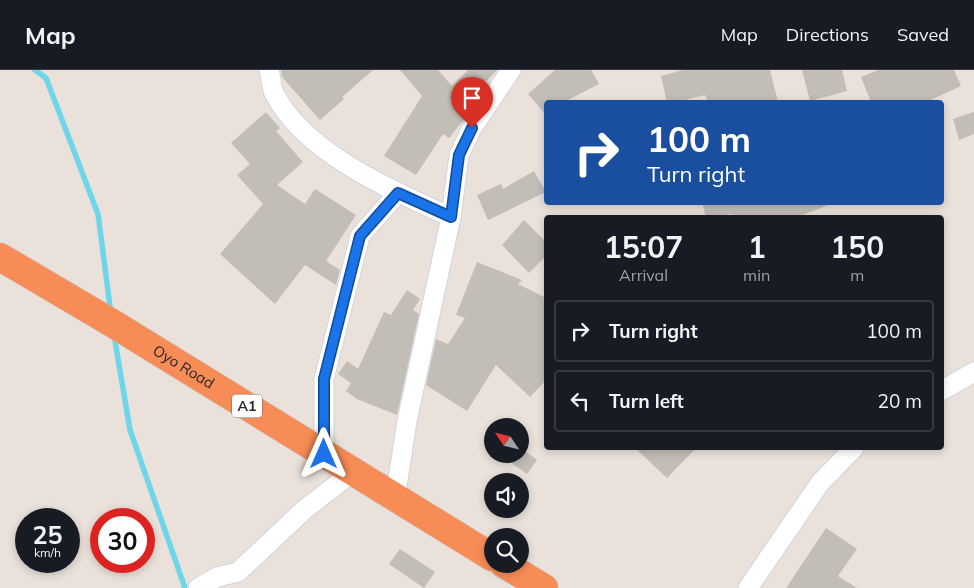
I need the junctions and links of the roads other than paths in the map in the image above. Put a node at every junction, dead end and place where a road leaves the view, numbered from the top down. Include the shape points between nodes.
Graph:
1 (269, 70) edge
2 (511, 70) edge
3 (398, 193) junction
4 (451, 217) junction
5 (0, 257) edge
6 (974, 372) edge
7 (944, 389) edge
8 (852, 450) edge
9 (324, 454) junction
10 (353, 472) junction
11 (395, 498) junction
12 (484, 552) edge
13 (519, 573) edge
14 (200, 586) edge
15 (544, 588) edge
16 (748, 588) edge

1 - 3 street via 273,91 306,133 343,162
2 - 4 street via 472,128 459,155
3 - 4 street
3 - 9 street via 360,236 324,379
4 - 11 street via 407,421
5 - 9 highway, Oyo Road / A1
6 - 7 street
8 - 16 street via 820,483
9 - 10 highway, Oyo Road / A1
10 - 11 highway, Oyo Road / A1
10 - 14 street via 306,509 238,572 217,577
11 - 12 highway, Oyo Road / A1
13 - 15 highway

